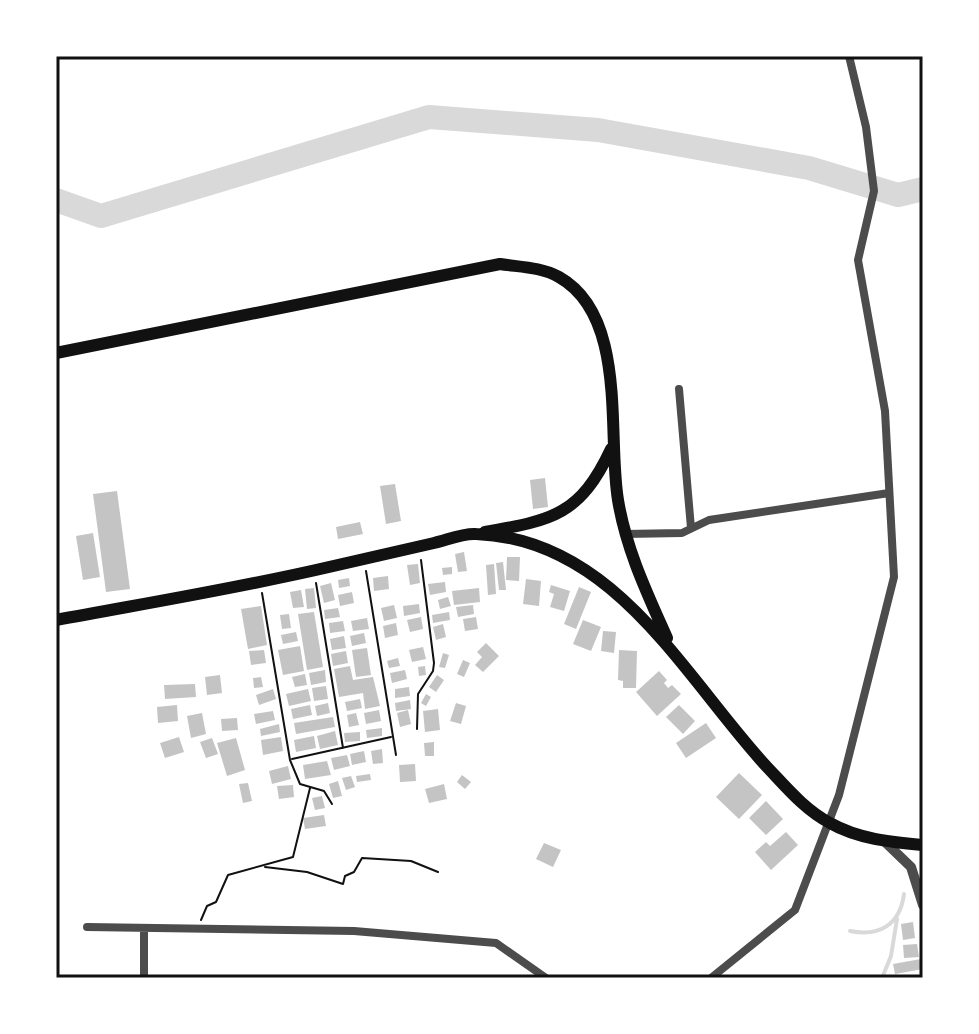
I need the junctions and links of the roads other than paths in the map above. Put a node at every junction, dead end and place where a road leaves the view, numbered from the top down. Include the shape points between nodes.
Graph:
1 (849, 56) edge
2 (56, 353) edge
3 (679, 389) dead end
4 (612, 446) junction
5 (889, 493) junction
6 (691, 528) junction
7 (474, 533) junction
8 (625, 534) junction
9 (56, 620) edge
10 (670, 647) junction
11 (829, 823) junction
12 (885, 842) junction
13 (923, 845) edge
14 (920, 882) edge
15 (923, 905) edge
16 (87, 927) dead end
17 (144, 930) junction
18 (144, 978) edge
19 (546, 978) edge
20 (711, 978) edge

1 - 5 street via 874,191 858,260 885,411
2 - 4 highway via 500,264 534,268 559,277 581,294 602,332 611,384
3 - 6 street
4 - 7 highway via 586,493 573,505 540,520
4 - 8 highway
5 - 6 street via 709,520
5 - 11 street via 894,577
6 - 8 street via 682,533
7 - 9 highway
7 - 10 highway via 530,544 591,572
8 - 10 highway
10 - 11 highway via 725,721 797,799
11 - 12 highway
11 - 20 street via 795,910
12 - 13 highway
12 - 14 street
14 - 15 street
16 - 17 street
17 - 18 street
17 - 19 street via 354,931 496,943

